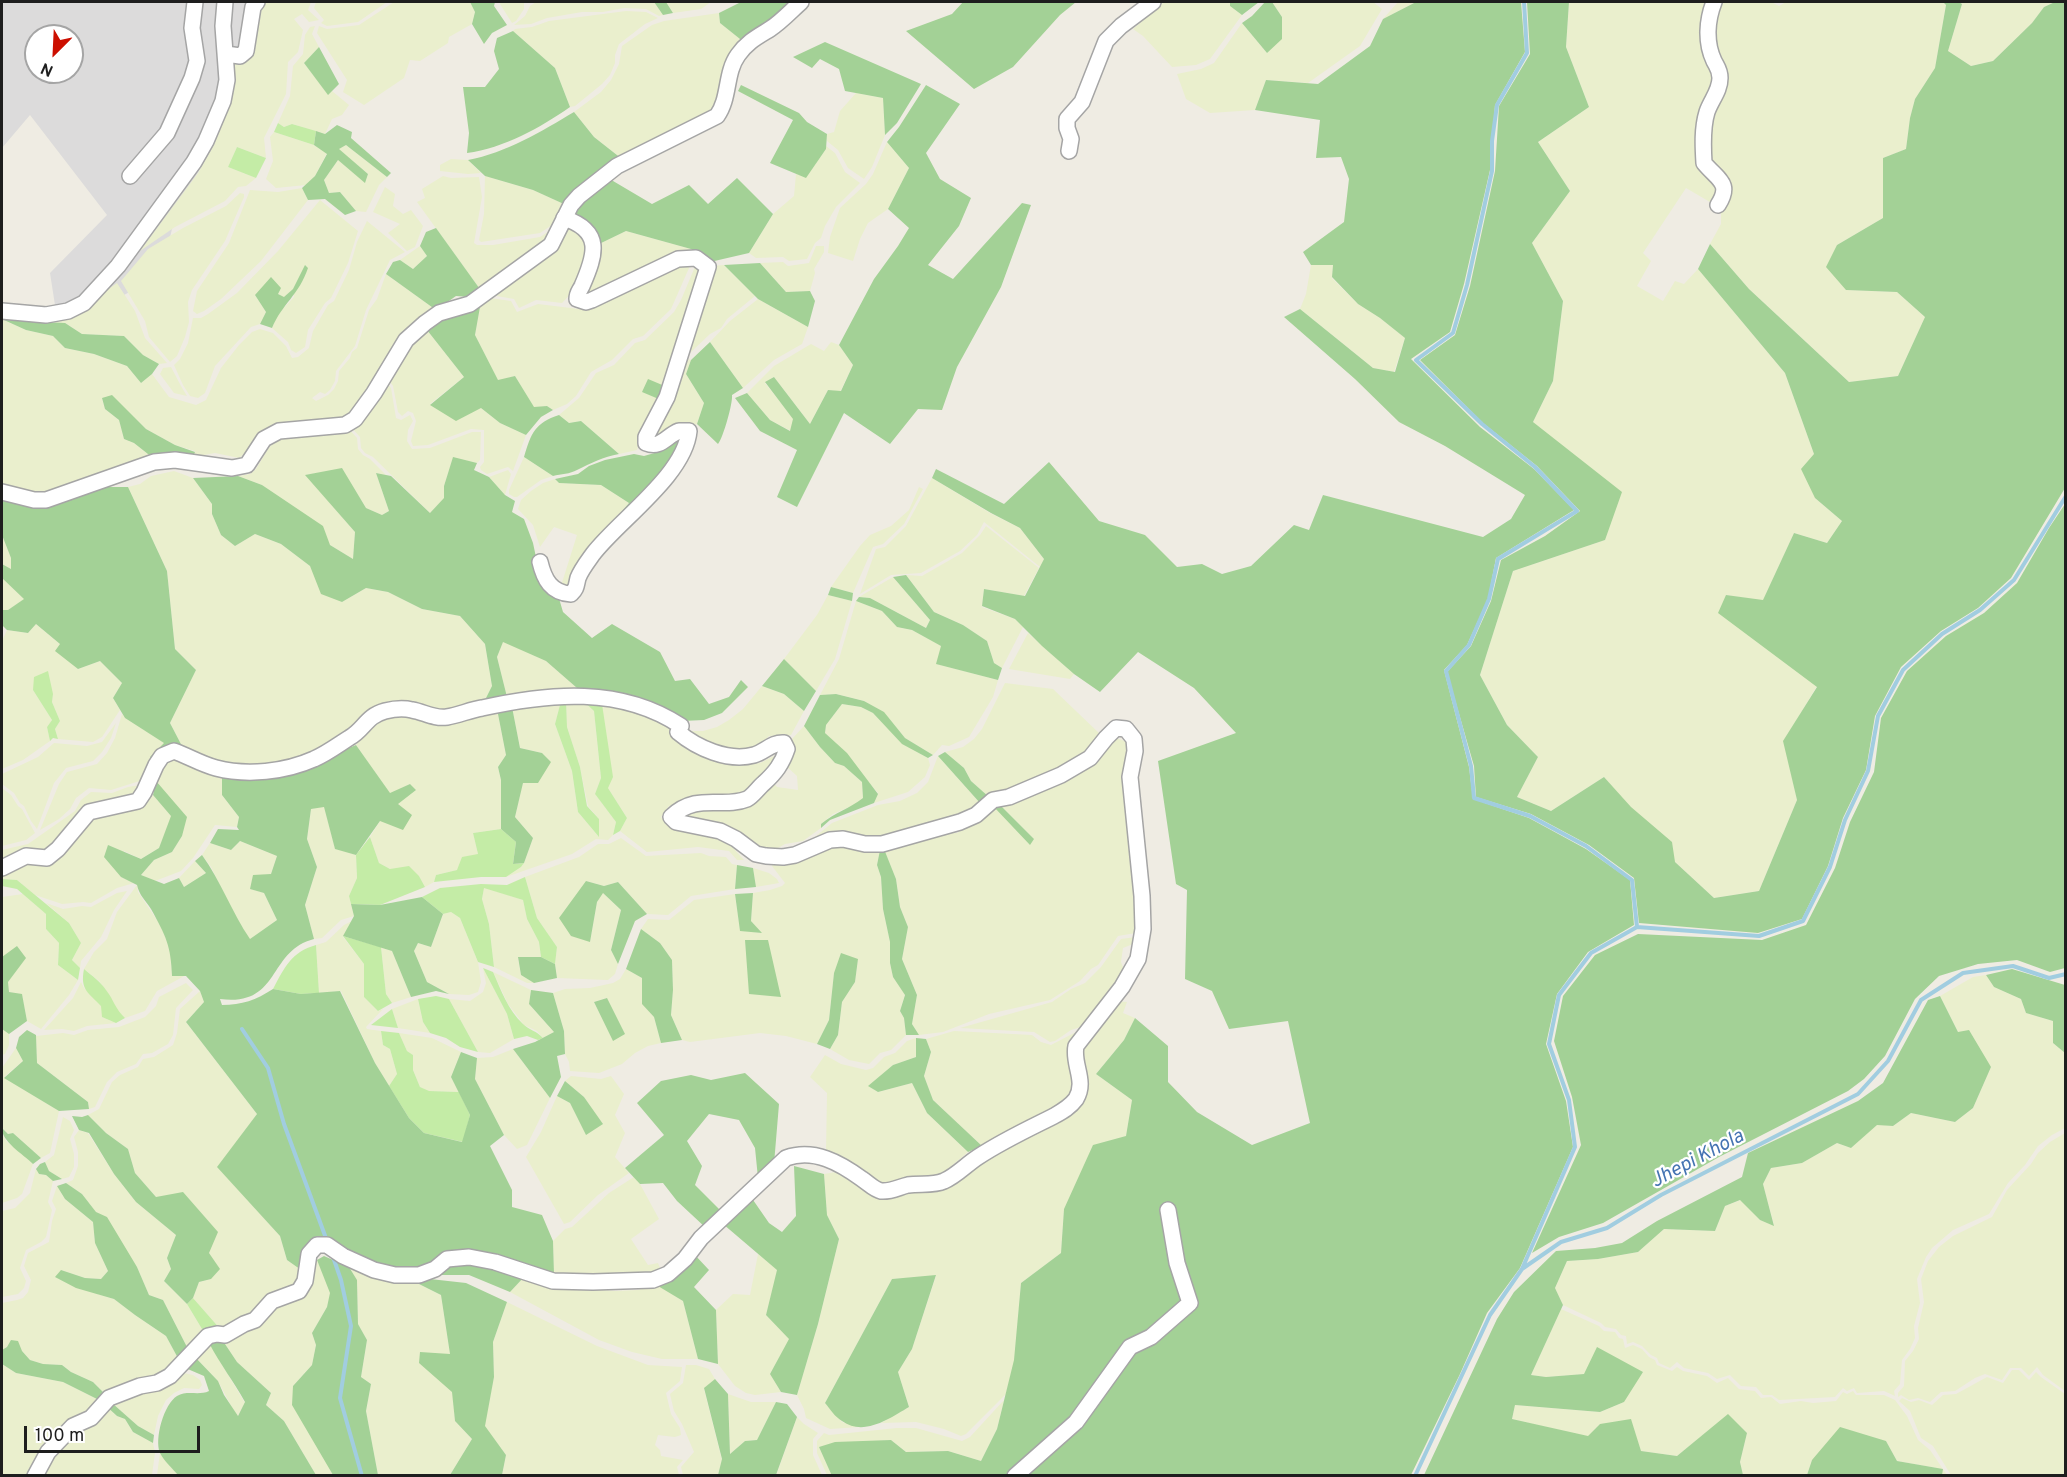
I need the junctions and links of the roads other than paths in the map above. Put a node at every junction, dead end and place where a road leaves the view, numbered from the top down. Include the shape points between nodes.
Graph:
1 (195, 2) edge
2 (225, 2) edge
3 (257, 2) edge
4 (801, 2) edge
5 (1153, 2) edge
6 (1714, 2) edge
7 (226, 54) junction
8 (1069, 151) dead end
9 (130, 176) dead end
10 (1718, 205) dead end
11 (564, 218) junction
12 (2, 311) edge
13 (2, 492) edge
14 (540, 562) dead end
15 (2, 868) edge
16 (1168, 1210) dead end
17 (35, 1476) edge
18 (1015, 1476) edge

1 - 9 street via 192,28 197,61 192,78 167,134
2 - 7 street
3 - 7 street via 246,51 240,56
4 - 11 street via 752,39 737,56 717,116 617,166 579,196
5 - 8 street via 1106,41 1082,102 1068,119
6 - 10 street via 1708,42 1720,78 1719,90 1707,112 1703,152 1704,163 1725,188
7 - 12 street via 223,101 206,141 118,266 84,303 68,310 46,315
11 - 13 street via 551,245 470,304 439,313 406,340 355,419 345,424 279,431 264,439 247,465 232,468 175,460 154,462 46,500
11 - 14 street via 588,231 593,241 588,269 577,295 580,302 592,300 678,258 696,258 708,267 667,396 646,437 646,443 652,446 679,431 689,431 679,458 639,508 595,552 571,594 562,593 546,581
15 - 17 street via 26,856 47,858 89,812 138,801 162,756 174,751 214,768 232,771 288,768 315,759 355,735 373,716 386,711 405,709 436,718 545,696 574,695 604,698 653,711 681,726 678,732 686,739 728,756 753,755 784,743 787,749 776,773 750,798 708,801 678,810 671,817 676,822 720,831 756,854 766,856 795,855 831,840 882,843 950,825 976,815 993,800 1026,791 1075,767 1090,758 1116,728 1126,729 1134,738 1130,777 1143,929 1138,959 1122,987 1076,1046 1080,1089 1066,1110 1008,1138 934,1184 879,1191 828,1158 798,1154 786,1158 701,1238 685,1259 668,1274 653,1280 553,1281 469,1257 447,1259 419,1275 395,1275 374,1270 327,1245 317,1245 309,1254 305,1281 299,1291 272,1301 255,1320 225,1335 208,1336 170,1376 109,1398 91,1418 73,1426 48,1452
16 - 18 street via 1177,1263 1190,1303 1150,1337 1130,1347 1076,1422

